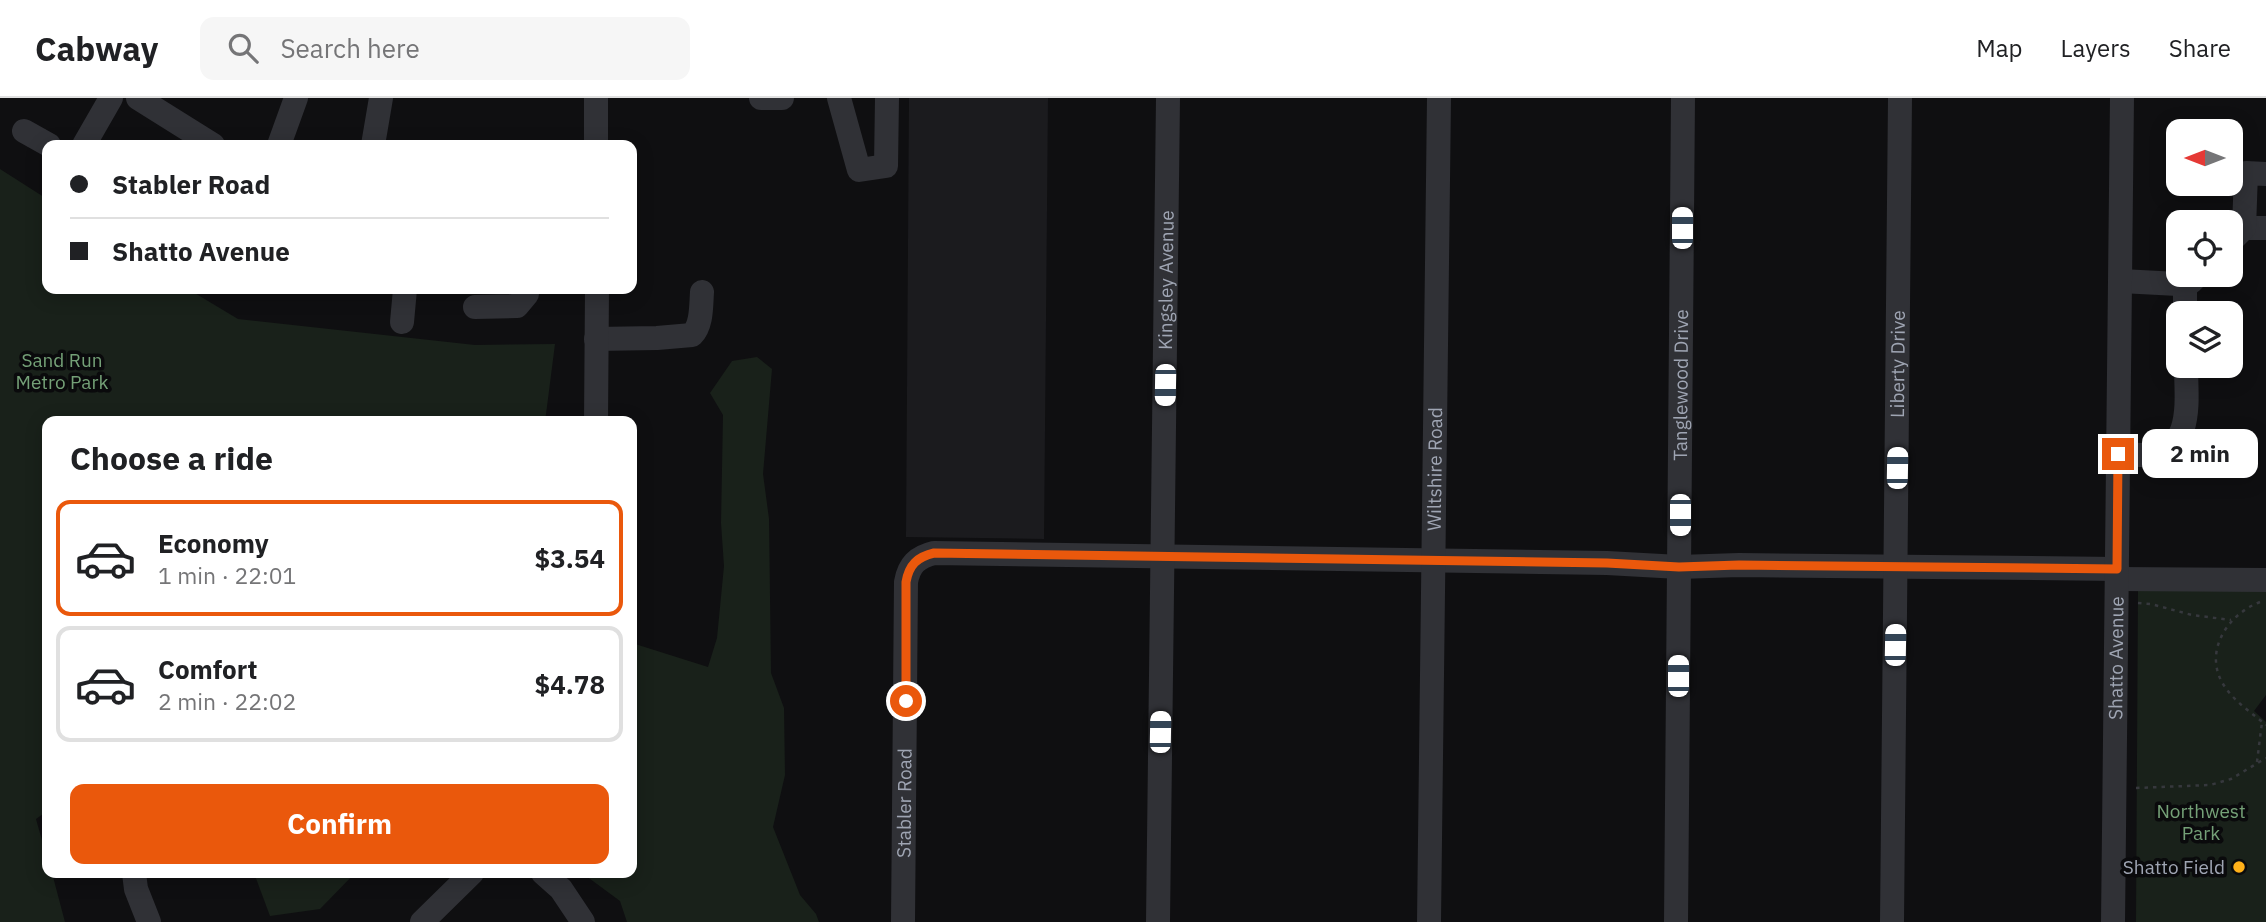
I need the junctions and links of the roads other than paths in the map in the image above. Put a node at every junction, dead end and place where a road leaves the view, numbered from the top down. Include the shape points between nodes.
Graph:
1 (111, 98) edge
2 (138, 98) edge
3 (296, 98) edge
4 (382, 98) edge
5 (596, 98) edge
6 (761, 98) edge
7 (782, 98) edge
8 (839, 98) edge
9 (887, 98) edge
10 (1168, 98) edge
11 (1439, 98) edge
12 (1683, 98) edge
13 (1900, 98) edge
14 (2122, 98) edge
15 (24, 131) dead end
16 (87, 140) edge
17 (205, 140) edge
18 (281, 140) edge
19 (374, 140) edge
20 (596, 140) edge
21 (42, 141) edge
22 (2266, 174) edge
23 (2247, 232) edge
24 (2166, 280) edge
25 (2120, 281) junction
26 (702, 292) dead end
27 (405, 294) edge
28 (527, 294) edge
29 (597, 294) edge
30 (475, 307) dead end
31 (402, 322) dead end
32 (596, 339) junction
33 (2186, 378) edge
34 (596, 416) edge
35 (2118, 454) junction
36 (1163, 557) junction
37 (1434, 562) junction
38 (1679, 567) junction
39 (1896, 567) junction
40 (2266, 580) edge
41 (2117, 584) junction
42 (135, 878) edge
43 (467, 878) edge
44 (549, 878) edge
45 (149, 922) edge
46 (422, 922) edge
47 (583, 922) edge
48 (903, 922) edge
49 (1158, 922) edge
50 (1429, 922) edge
51 (1676, 922) edge
52 (1892, 922) edge
53 (2113, 922) edge

1 - 16 street
2 - 17 street
3 - 18 street
4 - 19 street
5 - 20 street
6 - 7 street
8 - 9 street via 859,170 886,166
10 - 36 street, Kingsley Avenue
11 - 37 street, Wiltshire Road
12 - 38 street, Tanglewood Drive
13 - 39 street, Liberty Drive
14 - 25 street, Shatto Avenue
15 - 21 street
22 - 23 street via 2246,173
24 - 25 street
25 - 35 street, Shatto Avenue
26 - 32 street via 698,325 692,335
27 - 31 street
28 - 30 street via 517,306
29 - 32 street
32 - 34 street
33 - 35 street via 2187,418 2178,439 2162,452
35 - 41 street, Shatto Avenue
36 - 37 street
36 - 48 street, Stabler Road via 934,553 921,556 908,570
36 - 49 street, Kingsley Avenue
37 - 38 street
37 - 50 street, Wiltshire Road
38 - 39 street
38 - 51 street, Tanglewood Drive
39 - 41 street
39 - 52 street, Liberty Drive
40 - 41 street
41 - 53 street, Shatto Avenue
42 - 45 street
43 - 46 street
44 - 47 street

